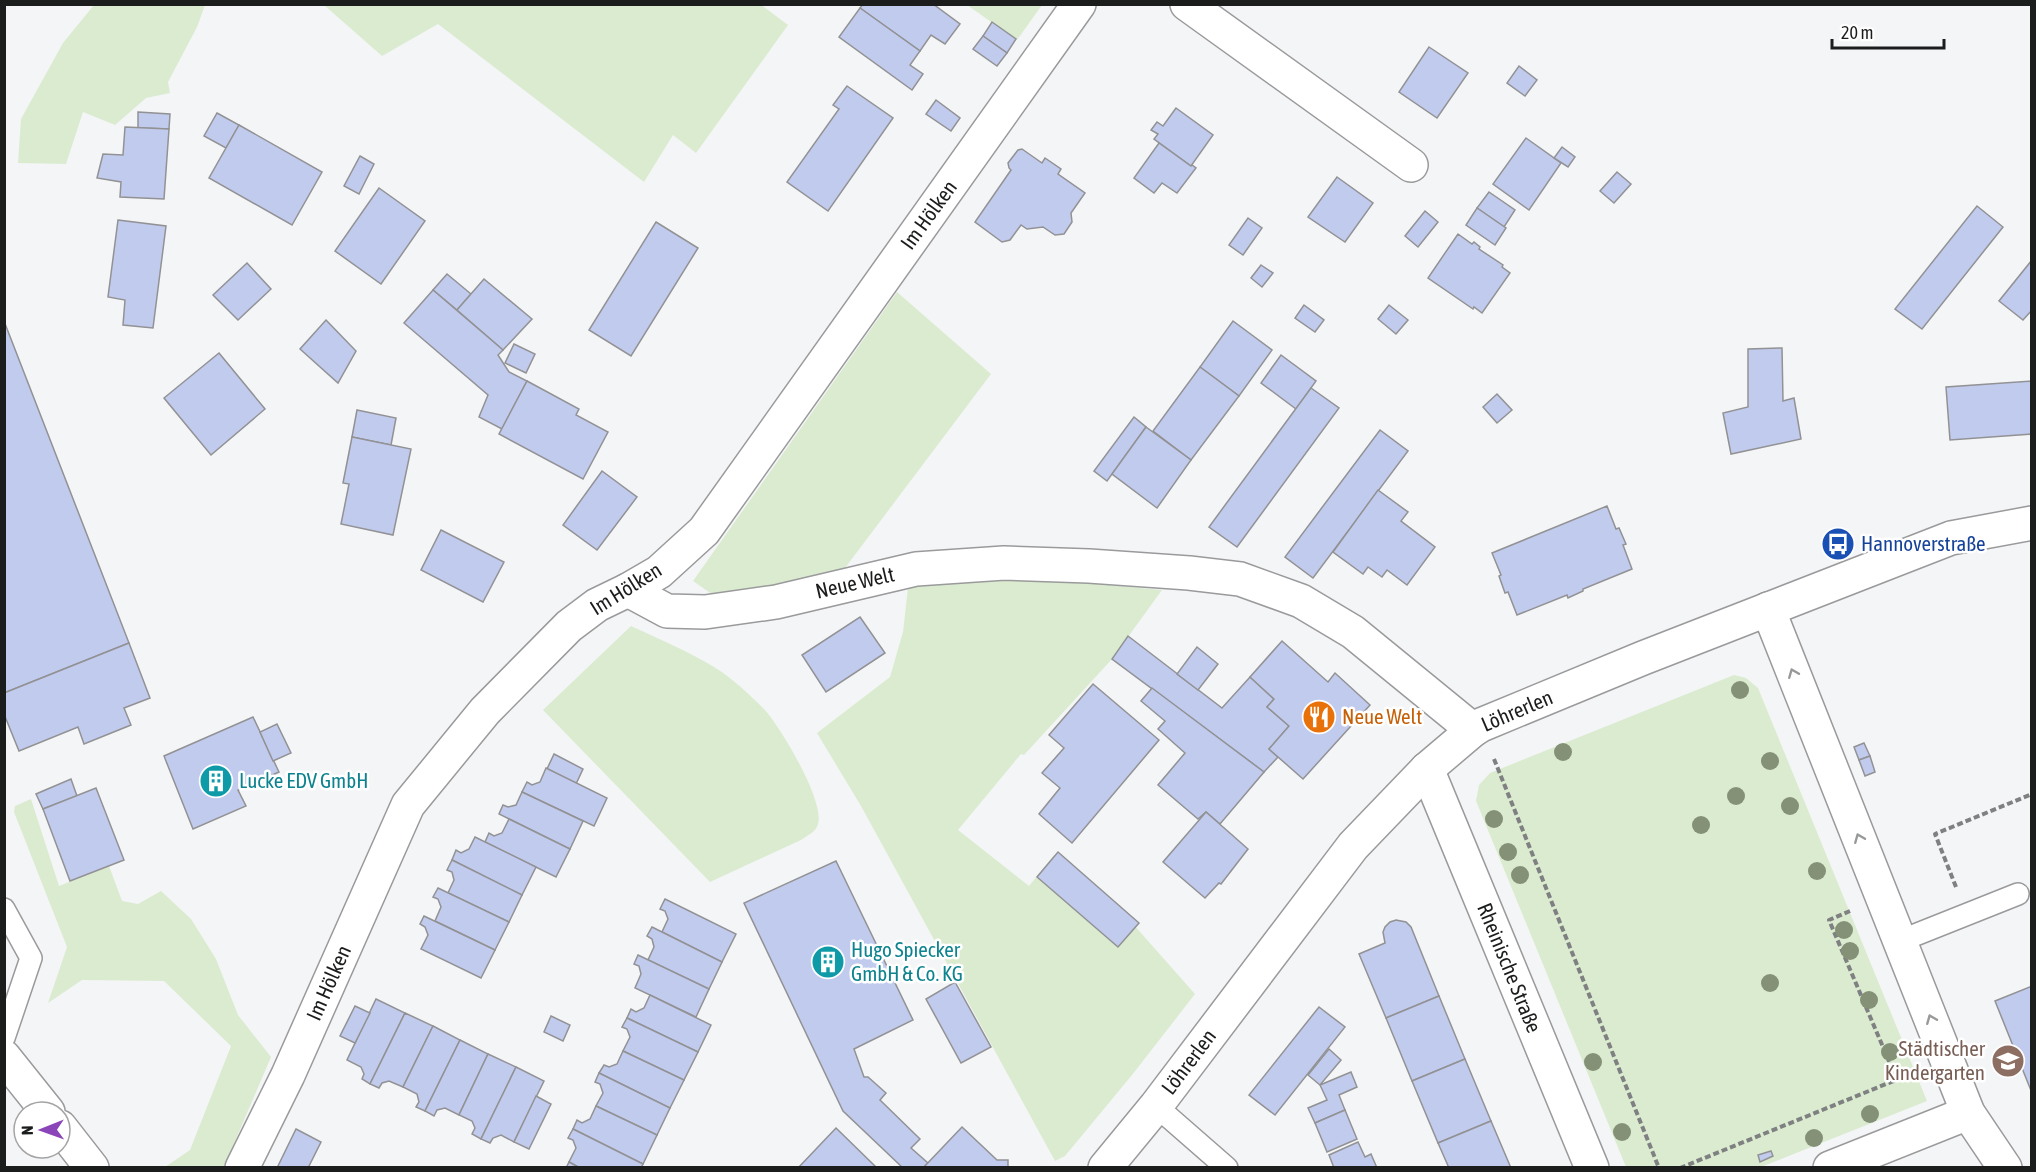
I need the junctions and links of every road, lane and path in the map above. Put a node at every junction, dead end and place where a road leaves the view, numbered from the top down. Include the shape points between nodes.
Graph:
1 (1079, 4) edge
2 (1187, 4) edge
3 (1411, 165) dead end
4 (2031, 523) edge
5 (628, 590) junction
6 (1767, 609) junction
7 (1477, 728) junction
8 (1427, 769) junction
9 (2031, 794) edge
10 (2018, 894) dead end
11 (1882, 897) junction
12 (4, 909) edge
13 (1966, 915) junction
14 (1900, 941) junction
15 (4, 1038) edge
16 (4, 1057) edge
17 (1947, 1059) junction
18 (1897, 1080) junction
19 (38, 1100) edge
20 (1156, 1106) junction
21 (1968, 1113) junction
22 (72, 1142) edge
23 (92, 1167) edge
24 (242, 1167) edge
25 (1105, 1167) edge
26 (1227, 1167) edge
27 (1592, 1167) edge
28 (1659, 1167) edge
29 (1680, 1167) edge
30 (1830, 1167) edge
31 (2004, 1167) edge

1 - 5 street, Im Hölken via 704,531 659,572
2 - 3 street
4 - 6 street, Löhrerlen via 1951,538
5 - 7 street, Neue Welt via 667,611 705,612 776,602 916,569 1004,563 1240,579 1301,601 1353,632
5 - 24 street, Im Hölken via 597,605 569,626 485,711 408,805 288,1075
6 - 7 street, Löhrerlen
11 -> 6 street
7 - 8 street, Löhrerlen
7 - 28 path
8 - 20 street, Löhrerlen via 1353,846
8 - 27 street, Rheinische Straße
9 - 13 path via 1935,834
10 - 13 lane
11 - 14 street
11 - 18 path via 1829,920
12 - 15 lane via 31,958
13 - 14 lane
17 -> 14 street
16 - 19 street
17 - 18 path
17 - 21 street
18 - 29 path
20 - 25 street, Löhrerlen
20 - 26 lane
21 - 30 street
21 - 31 street
22 - 23 street

